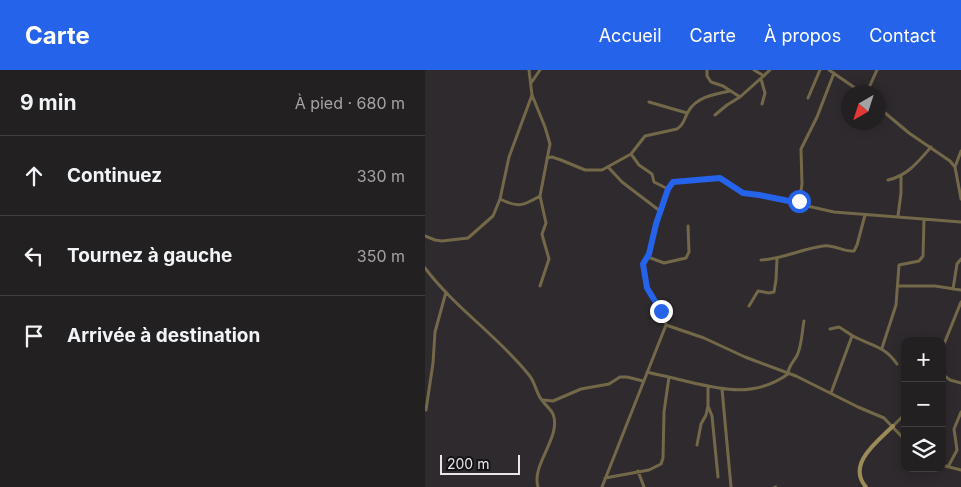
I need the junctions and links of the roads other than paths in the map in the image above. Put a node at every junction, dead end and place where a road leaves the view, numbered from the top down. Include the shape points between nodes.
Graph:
1 (529, 70) edge
2 (540, 70) edge
3 (707, 70) edge
4 (755, 70) edge
5 (770, 70) edge
6 (820, 70) edge
7 (829, 70) edge
8 (877, 70) edge
9 (834, 73) junction
10 (763, 77) junction
11 (531, 83) junction
12 (851, 85) edge
13 (870, 85) edge
14 (730, 91) junction
15 (532, 96) junction
16 (740, 97) junction
17 (808, 98) dead end
18 (649, 102) dead end
19 (762, 104) dead end
20 (886, 113) edge
21 (687, 114) junction
22 (715, 115) dead end
23 (931, 147) junction
24 (961, 151) edge
25 (631, 154) junction
26 (547, 158) junction
27 (955, 167) junction
28 (609, 168) junction
29 (901, 176) junction
30 (888, 180) dead end
31 (668, 189) junction
32 (540, 196) junction
33 (961, 197) edge
34 (500, 199) junction
35 (799, 203) junction
36 (660, 211) junction
37 (865, 215) junction
38 (898, 216) junction
39 (924, 220) junction
40 (961, 222) edge
41 (688, 226) dead end
42 (425, 236) edge
43 (648, 257) junction
44 (777, 259) junction
45 (761, 260) dead end
46 (961, 260) edge
47 (425, 268) edge
48 (540, 286) dead end
49 (898, 286) junction
50 (953, 289) junction
51 (961, 290) edge
52 (446, 292) junction
53 (961, 302) edge
54 (749, 306) dead end
55 (804, 321) dead end
56 (666, 325) junction
57 (830, 329) dead end
58 (853, 336) junction
59 (946, 339) edge
60 (882, 348) junction
61 (897, 364) dead end
62 (647, 372) junction
63 (788, 374) junction
64 (669, 377) junction
65 (946, 377) edge
66 (643, 381) junction
67 (961, 383) edge
68 (708, 387) junction
69 (722, 389) junction
70 (831, 393) junction
71 (542, 400) junction
72 (708, 406) junction
73 (427, 410) dead end
74 (961, 412) edge
75 (901, 418) edge
76 (893, 426) junction
77 (901, 435) edge
78 (697, 445) dead end
79 (948, 467) joint
80 (961, 470) edge
81 (639, 472) junction
82 (718, 477) dead end
83 (605, 478) junction
84 (538, 487) edge
85 (602, 487) edge
86 (644, 487) edge
87 (731, 487) edge
88 (866, 487) edge

1 - 11 street
2 - 11 street
3 - 14 street via 711,82
4 - 10 street
5 - 10 street
6 - 17 street
7 - 9 street
8 - 13 street
9 - 12 street
9 - 35 street via 801,149
10 - 16 street
10 - 19 street via 765,93
11 - 15 street
14 - 16 street
14 - 21 street via 705,98
15 - 26 street via 549,140
15 - 34 street via 509,157
16 - 22 street
18 - 21 street
20 - 23 street
21 - 25 street via 677,129 645,136
23 - 27 street
23 - 29 street
24 - 27 street
25 - 28 street
25 - 31 street via 652,174 654,182
26 - 28 street via 585,170
26 - 32 street
27 - 33 street
28 - 36 street
29 - 30 street
29 - 38 street
31 - 35 street via 675,181 720,178 743,193
31 - 36 street
32 - 34 street via 522,206
32 - 48 street via 546,223 542,234 549,259
34 - 42 street via 493,216 468,238 435,240
35 - 37 street via 834,212
36 - 43 street
37 - 38 street
37 - 44 street via 854,251 825,246
38 - 39 street
39 - 40 street
39 - 49 street via 922,259 899,264
41 - 43 street via 689,252 686,258 664,262
43 - 56 street via 643,264 645,281
44 - 45 street
44 - 54 street via 773,292 757,290
46 - 50 street via 957,264
47 - 52 street
49 - 50 street
49 - 60 street
50 - 51 street
52 - 71 street via 529,375
52 - 73 street via 435,332
53 - 59 street
55 - 63 street via 800,348
56 - 62 street
56 - 63 street
57 - 58 street via 839,327
58 - 60 street
58 - 70 street
60 - 61 street
62 - 64 street
62 - 66 street
63 - 69 street via 771,385
63 - 70 street
64 - 68 street
64 - 81 street via 663,458 656,468
65 - 67 street
66 - 71 street via 620,377 609,384 581,389 553,402
66 - 83 street
68 - 69 street
68 - 72 street
69 - 87 street
70 - 76 street via 885,418
71 - 84 street via 553,413 553,426 551,440 537,473
72 - 78 street
72 - 82 street via 712,416
74 - 79 street via 954,429 957,450
75 - 76 street
76 - 77 street
76 - 88 street via 862,460 859,472
79 - 80 street
81 - 83 street
81 - 86 street
83 - 85 street

